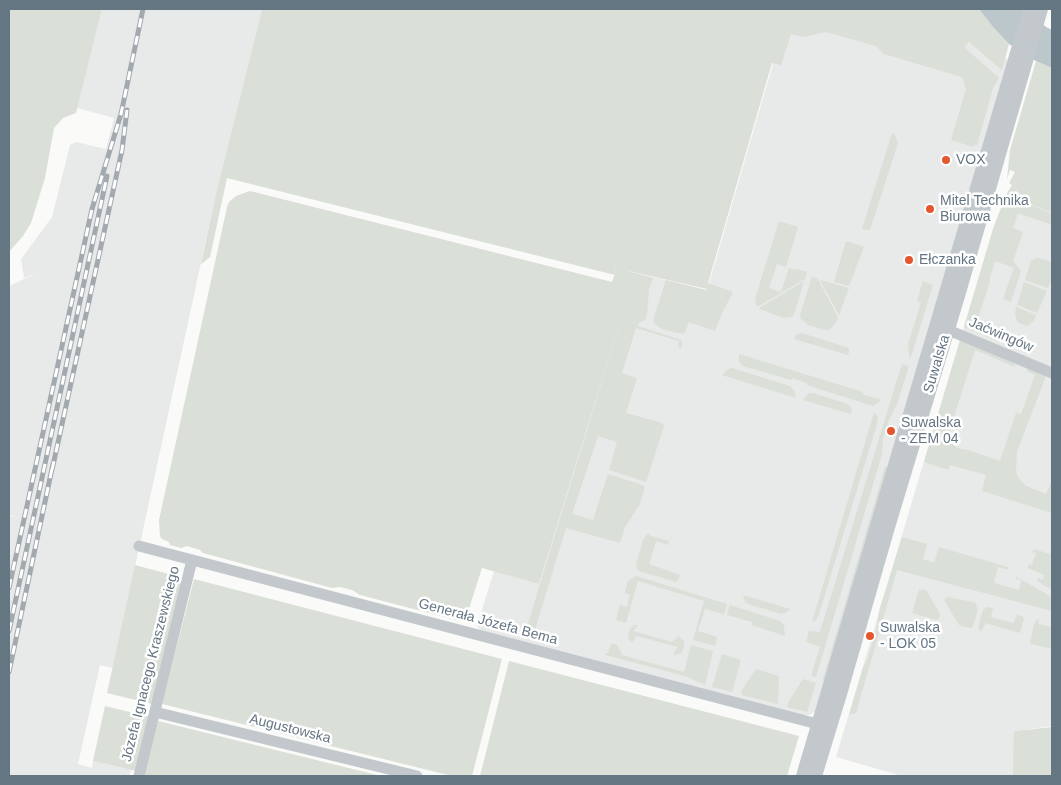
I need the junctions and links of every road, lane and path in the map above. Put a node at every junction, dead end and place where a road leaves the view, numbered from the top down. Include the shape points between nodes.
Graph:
1 (1030, 9) edge
2 (1041, 9) edge
3 (1018, 66) junction
4 (942, 328) junction
5 (1052, 373) edge
6 (139, 546) dead end
7 (192, 560) junction
8 (155, 712) junction
9 (824, 726) junction
10 (139, 776) edge
11 (417, 776) edge
12 (803, 776) edge
13 (815, 776) edge

1 - 3 street, Suwalska
2 - 3 street, Suwalska
3 - 4 street, Suwalska
4 - 5 street, Jaćwingów
4 - 9 street, Suwalska
6 - 7 street, Generała Józefa Bema
7 - 8 street, Józefa Ignacego Kraszewskiego
7 - 9 street, Generała Józefa Bema
8 - 10 street, Józefa Ignacego Kraszewskiego
8 - 11 street, Augustowska
9 - 12 street, Suwalska
9 - 13 street, Suwalska

